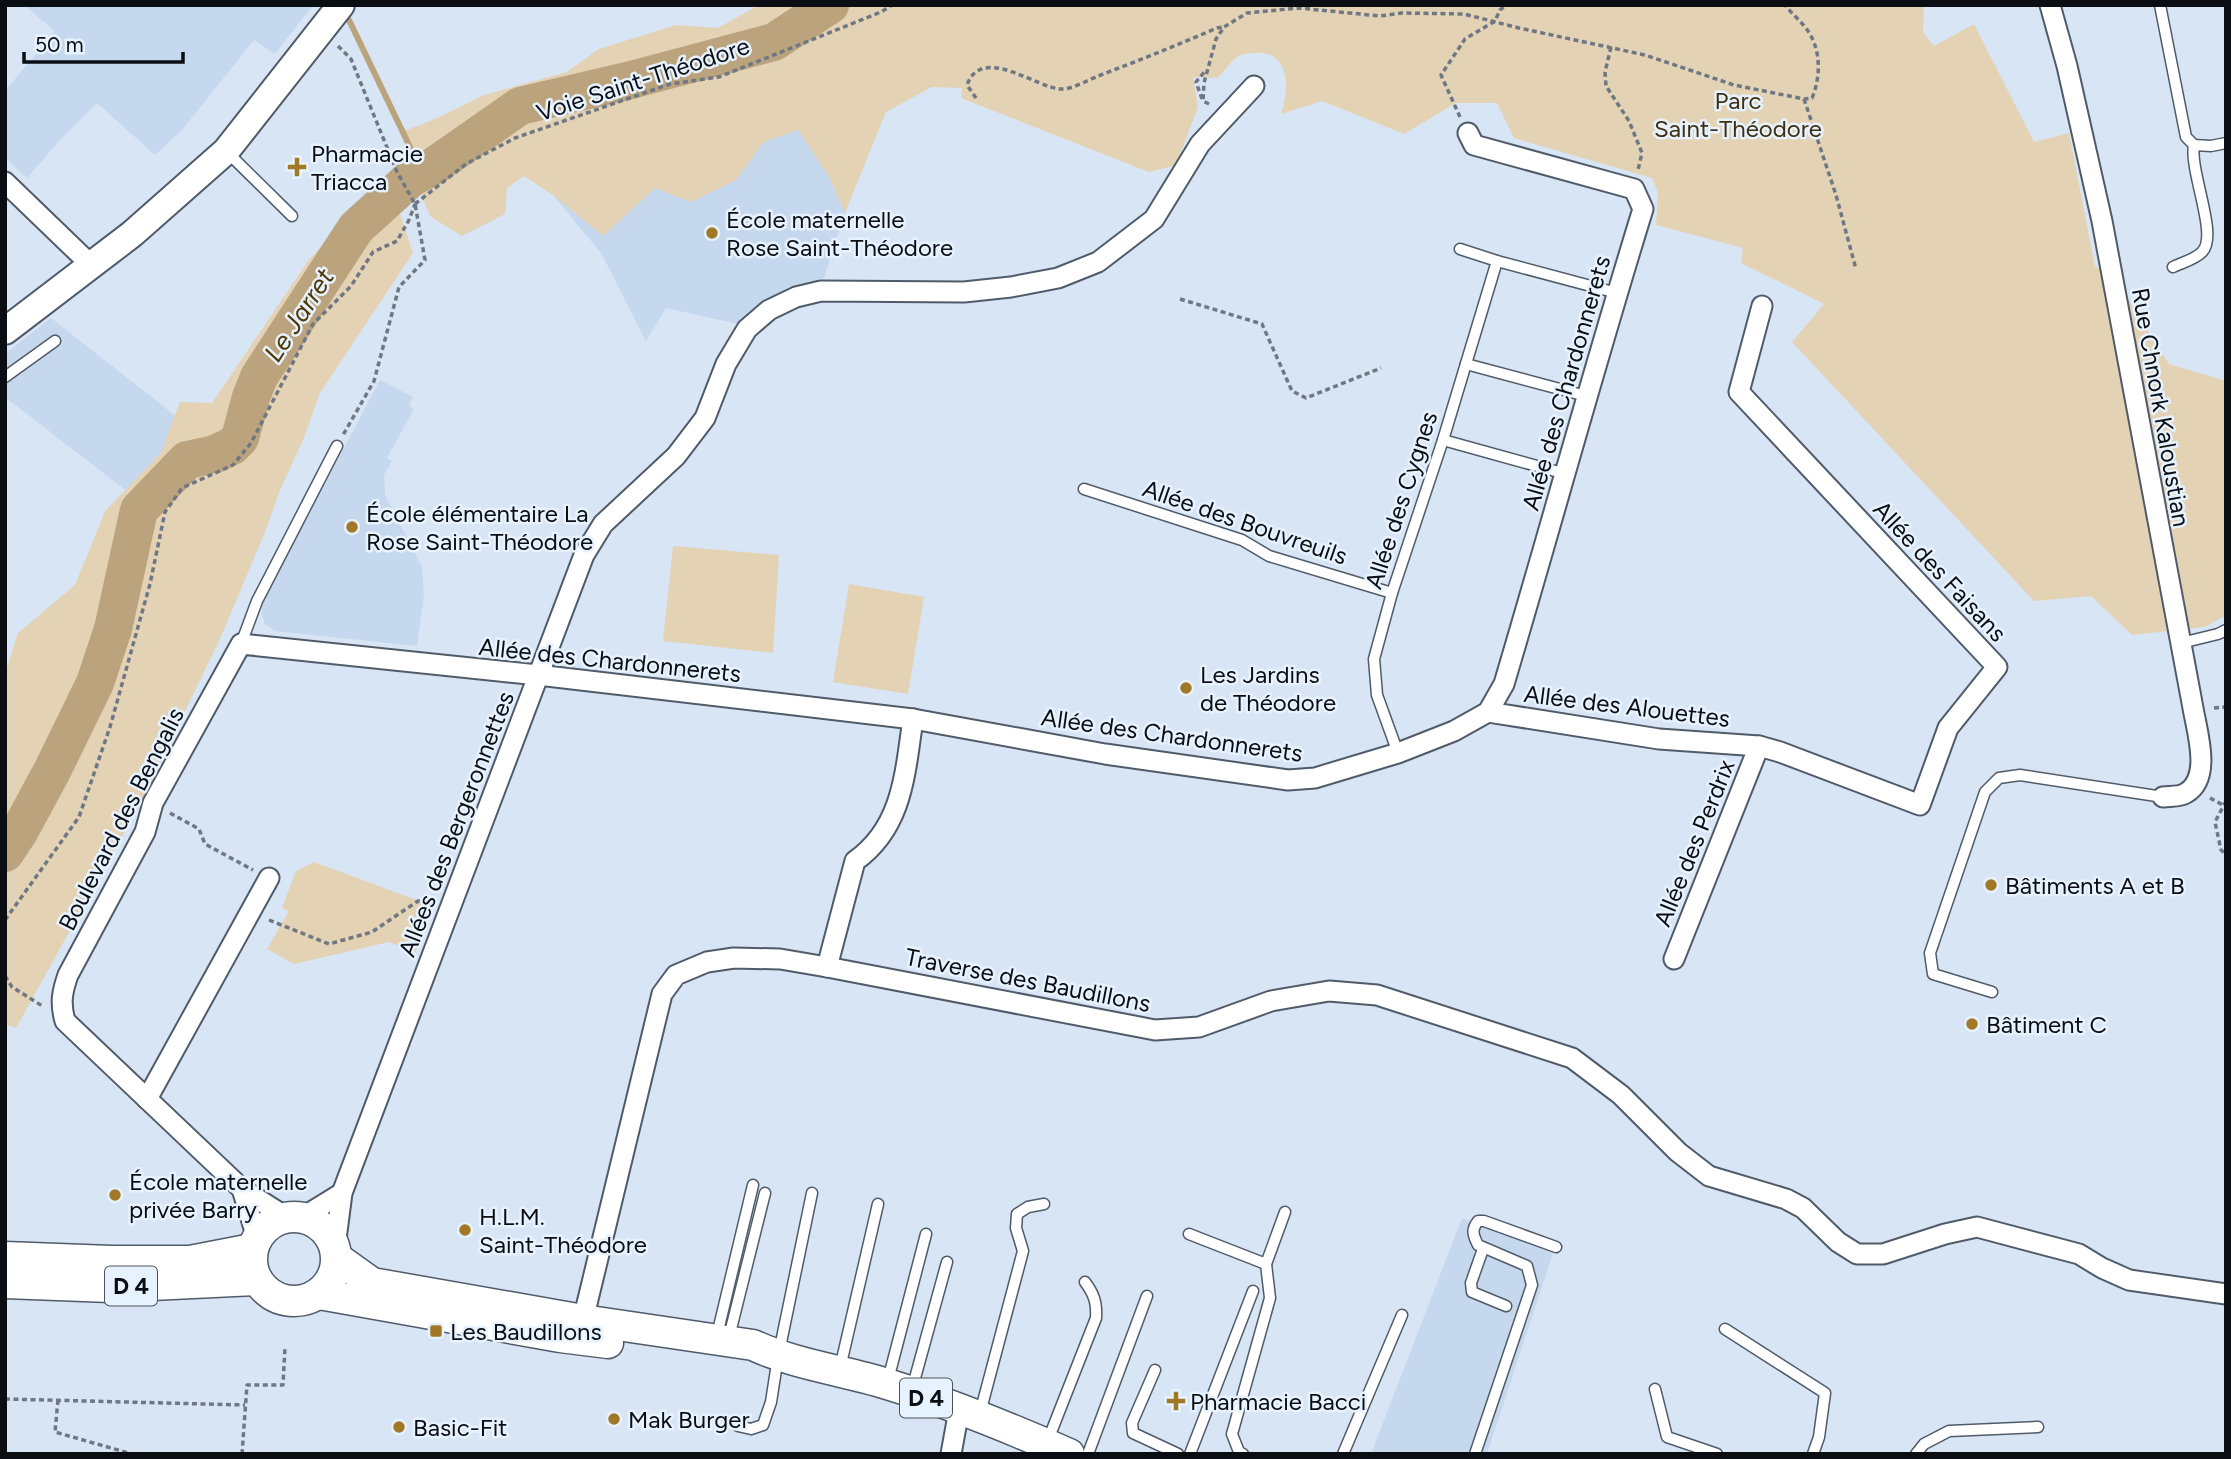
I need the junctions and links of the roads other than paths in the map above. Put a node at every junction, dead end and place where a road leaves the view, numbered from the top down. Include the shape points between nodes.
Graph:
1 (341, 5) edge
2 (2050, 5) edge
3 (2160, 5) edge
4 (1254, 86) dead end
5 (1468, 133) road end
6 (2226, 143) edge
7 (2194, 145) junction
8 (226, 151) junction
9 (5, 182) edge
10 (292, 216) dead end
11 (1460, 249) dead end
12 (1497, 261) junction
13 (91, 265) junction
14 (2173, 267) dead end
15 (1617, 293) junction
16 (1762, 306) dead end
17 (5, 331) edge
18 (55, 341) dead end
19 (1466, 364) junction
20 (5, 377) edge
21 (1586, 396) junction
22 (1443, 440) junction
23 (337, 446) road end
24 (1566, 474) junction
25 (1084, 489) dead end
26 (1392, 593) junction
27 (2226, 630) edge
28 (2181, 643) junction
29 (241, 644) junction
30 (538, 675) junction
31 (1488, 712) junction
32 (913, 719) junction
33 (1759, 746) junction
34 (1398, 753) junction
35 (2164, 797) joint
36 (269, 878) road end
37 (1674, 959) dead end
38 (827, 967) junction
39 (1992, 992) dead end
40 (147, 1099) junction
41 (753, 1185) dead end
42 (242, 1189) junction
43 (342, 1193) junction
44 (765, 1193) dead end
45 (812, 1193) dead end
46 (878, 1204) dead end
47 (1044, 1204) dead end
48 (1285, 1212) dead end
49 (295, 1217) junction
50 (926, 1234) dead end
51 (1189, 1234) dead end
52 (255, 1243) junction
53 (1556, 1247) dead end
54 (1483, 1249) junction
55 (336, 1252) junction
56 (5, 1257) edge
57 (947, 1262) dead end
58 (1266, 1264) junction
59 (257, 1280) junction
60 (1085, 1282) dead end
61 (5, 1283) edge
62 (1252, 1291) dead end
63 (319, 1294) junction
64 (2226, 1294) edge
65 (1147, 1296) dead end
66 (1506, 1306) dead end
67 (1402, 1315) dead end
68 (583, 1320) junction
69 (1725, 1329) dead end
70 (722, 1340) junction
71 (778, 1357) junction
72 (1155, 1370) dead end
73 (839, 1372) junction
74 (899, 1388) junction
75 (1656, 1390) dead end
76 (969, 1413) junction
77 (738, 1426) dead end
78 (2038, 1427) dead end
79 (1058, 1449) edge
80 (951, 1454) edge
81 (1088, 1454) edge
82 (1178, 1454) edge
83 (1190, 1454) edge
84 (1243, 1454) edge
85 (1343, 1454) edge
86 (1475, 1454) edge
87 (1717, 1454) edge
88 (1813, 1454) edge
89 (1916, 1454) edge

1 - 8 main road
2 - 28 street, Rue Chnork Kaloustian via 2102,221
3 - 7 lane via 2186,137
4 - 30 street, Allées des Bergeronnettes via 1200,144 1154,219 1098,262 1058,278 1011,287 964,292 821,291 769,310 747,329 726,364 705,418 676,456 603,524 584,555
5 - 15 street, Allée des Chardonnerets via 1474,145 1634,189 1643,209
6 - 7 lane
7 - 14 lane via 2192,157 2208,242 2202,252
8 - 10 lane
8 - 13 main road
9 - 13 street
11 - 12 lane
12 - 15 lane
12 - 19 lane, Allée des Cygnes
13 - 17 main road
15 - 21 street, Allée des Chardonnerets
16 - 33 street, Allée des Faisans via 1739,392 1997,667 1948,728 1920,805
18 - 20 lane
19 - 21 lane
19 - 22 lane, Allée des Cygnes
21 - 24 street, Allée des Chardonnerets
22 - 24 lane
22 - 26 lane, Allée des Cygnes
23 - 29 lane via 257,601
24 - 31 street, Allée des Chardonnerets via 1504,684
25 - 26 lane, Allée des Bouvreuils via 1242,540 1269,556
26 - 34 lane, Allée des Cygnes via 1374,659 1377,695
27 - 28 lane
28 - 35 street, Rue Chnork Kaloustian via 2201,765 2196,783 2185,794
29 - 30 street, Allée des Chardonnerets
29 - 40 street, Boulevard des Bengalis via 153,803 145,832 61,993 65,1021
30 - 32 street, Allée des Chardonnerets
30 - 43 street, Allées des Bergeronnettes
31 - 33 street, Allée des Alouettes via 1659,739
31 - 34 street, Allée des Chardonnerets
32 - 34 street, Allée des Chardonnerets via 1105,754 1288,780 1315,778
32 - 38 street via 900,801 885,831 855,861
33 - 37 street, Allée des Perdrix
35 - 39 lane via 2020,775 1998,778 1985,792 1930,953 1933,974
36 - 40 street
38 - 64 street, Traverse des Baudillons via 1154,1030 1199,1027 1271,1001 1329,991 1377,995 1572,1058 1621,1095 1709,1176 1804,1208 1857,1254 1884,1254 1977,1227 2079,1254 2129,1280
38 - 68 street, Traverse des Baudillons via 780,959 707,962 676,975 662,994
40 - 42 street
41 - 70 lane
42 - 49 street
42 - 52 street
43 - 49 street
43 - 55 street, Allées des Bergeronnettes
44 - 70 lane
45 - 71 lane
46 - 73 lane
47 - 76 lane via 1017,1214 1023,1251
48 - 58 lane
49 - 52 main road via 275,1221
49 - 55 main road via 317,1223
50 - 74 lane
51 - 58 lane
52 - 56 main road, D 4 via 190,1261
52 - 59 main road via 252,1267
53 - 54 lane via 1478,1221 1473,1234
54 - 66 lane via 1472,1292
54 - 86 lane via 1527,1266 1532,1285
55 - 63 main road via 335,1271
55 - 68 main road, D 4 via 372,1283
57 - 74 lane
58 - 84 lane via 1270,1298 1232,1434
59 - 61 main road, D 4 via 110,1287
59 - 63 main road via 268,1294 285,1301 303,1301
60 - 79 lane via 1097,1304 1096,1318
62 - 83 lane
63 - 71 main road, D 4 via 560,1337 749,1361
65 - 81 lane
67 - 85 lane
68 - 70 main road, D 4
69 - 88 lane via 1825,1393
70 - 71 main road, D 4 via 753,1345
71 - 73 main road, D 4
71 - 77 lane via 763,1425 751,1429
72 - 82 lane via 1132,1423 1133,1433
73 - 74 main road, D 4
74 - 76 main road, D 4
75 - 87 lane via 1667,1437
76 - 79 main road, D 4
76 - 80 street
78 - 89 lane via 1949,1431 1924,1444

